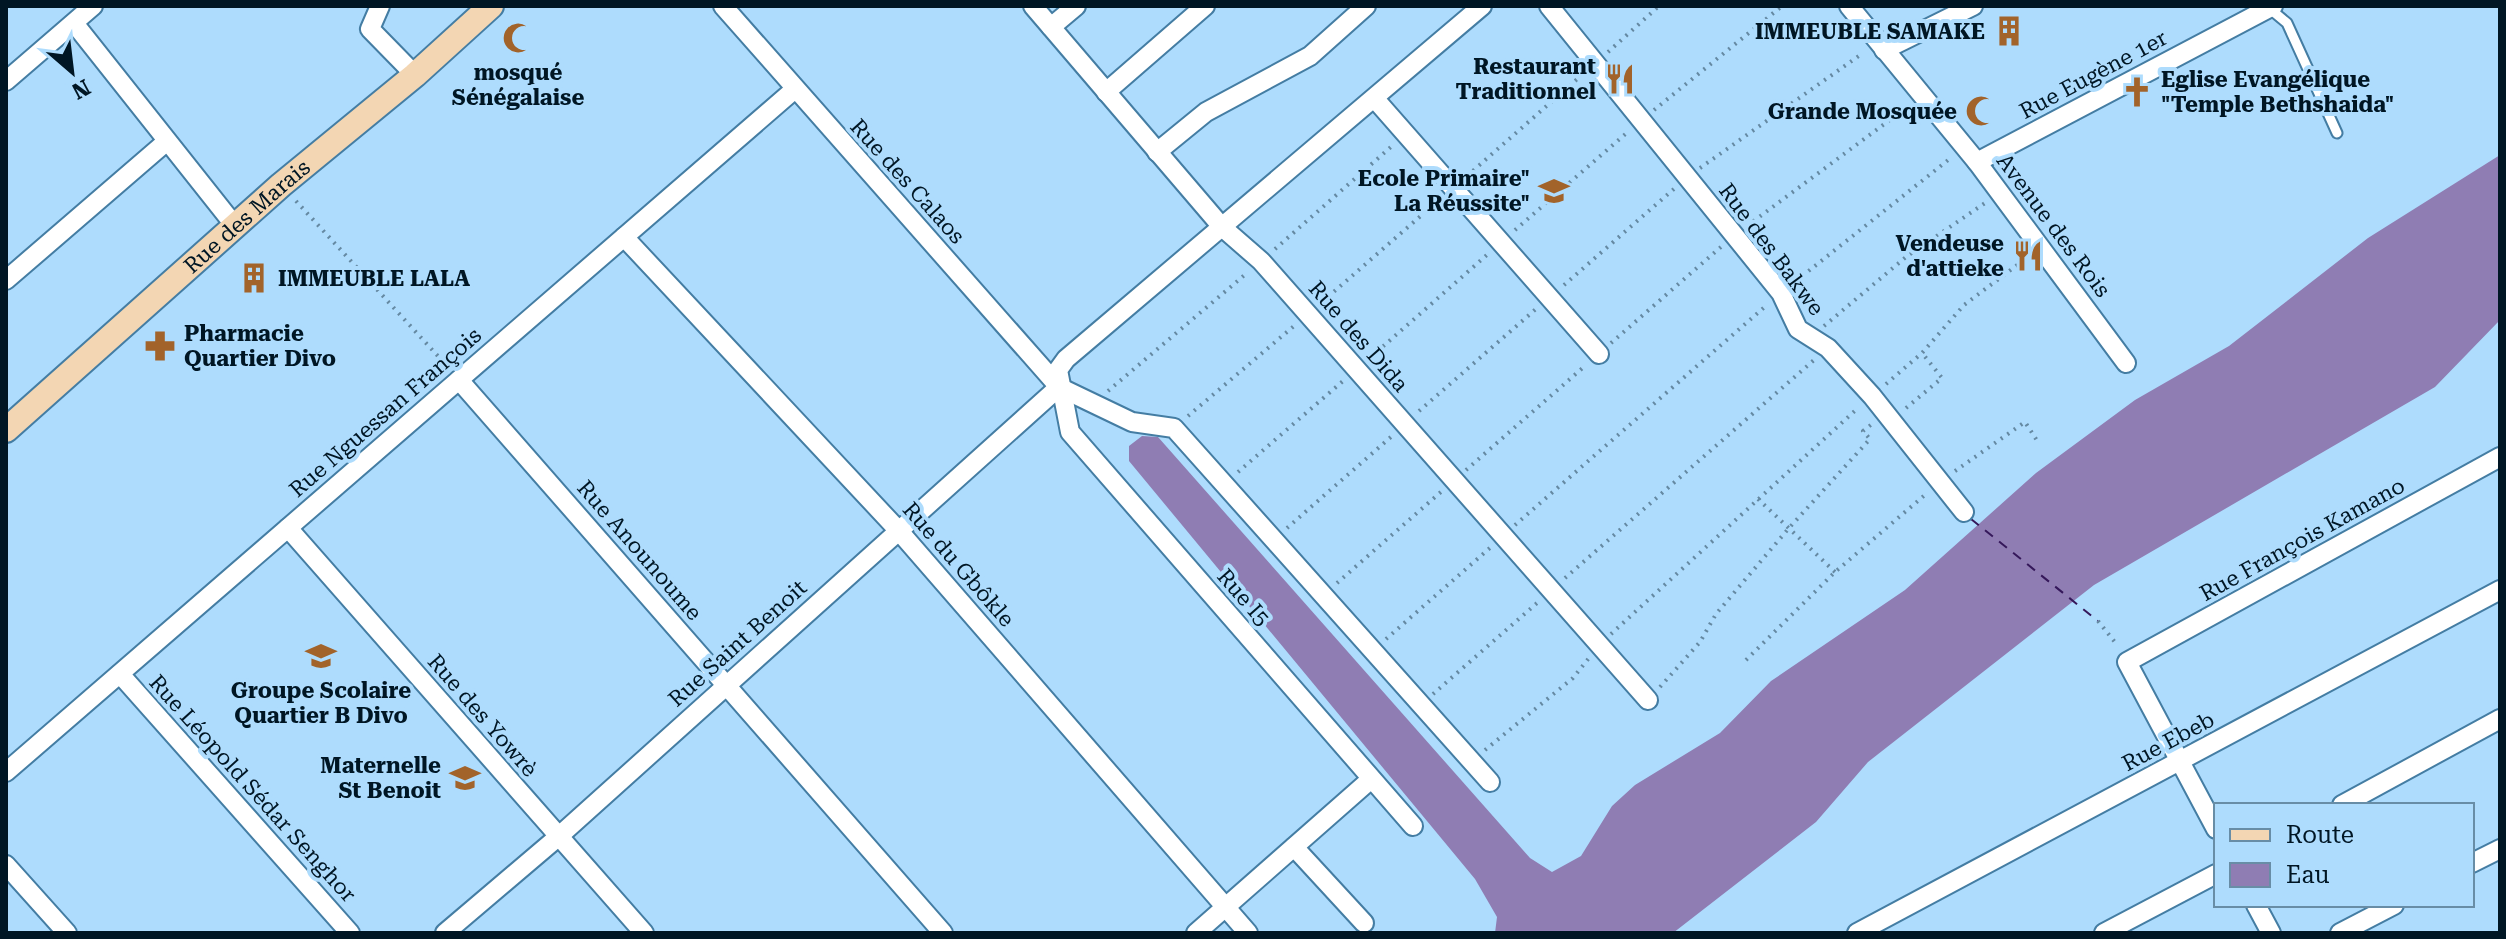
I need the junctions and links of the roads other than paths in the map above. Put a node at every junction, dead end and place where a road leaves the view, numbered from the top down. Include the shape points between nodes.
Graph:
1 (93, 6) edge
2 (380, 6) edge
3 (491, 6) edge
4 (723, 6) edge
5 (1033, 6) edge
6 (1076, 6) edge
7 (1205, 6) edge
8 (1366, 6) edge
9 (1482, 6) edge
10 (1549, 6) edge
11 (1849, 6) edge
12 (1973, 6) edge
13 (2270, 7) edge
14 (74, 23) junction
15 (1051, 27) junction
16 (1881, 46) junction
17 (415, 75) junction
18 (6, 81) edge
19 (795, 89) junction
20 (1106, 92) junction
21 (1375, 99) junction
22 (2337, 133) dead end
23 (166, 142) junction
24 (1157, 152) junction
25 (1977, 162) junction
26 (235, 226) junction
27 (1222, 227) junction
28 (624, 237) junction
29 (6, 280) edge
30 (1599, 354) road end
31 (2126, 363) dead end
32 (459, 380) junction
33 (1059, 387) junction
34 (6, 430) edge
35 (2500, 457) edge
36 (1964, 512) dead end
37 (288, 528) junction
38 (899, 531) junction
39 (2500, 590) edge
40 (120, 674) junction
41 (726, 685) junction
42 (1648, 700) road end
43 (2500, 719) edge
44 (2180, 762) junction
45 (6, 772) edge
46 (1370, 780) junction
47 (1490, 782) dead end
48 (2346, 803) edge
49 (2214, 825) edge
50 (1413, 826) dead end
51 (558, 837) junction
52 (1294, 847) junction
53 (2500, 849) edge
54 (2474, 862) edge
55 (6, 865) edge
56 (2214, 875) edge
57 (1226, 907) junction
58 (2257, 907) edge
59 (2390, 907) edge
60 (1364, 923) dead end
61 (67, 933) edge
62 (350, 933) edge
63 (445, 933) edge
64 (644, 933) edge
65 (943, 933) edge
66 (1196, 933) edge
67 (1248, 933) edge
68 (1857, 933) edge
69 (2104, 933) edge
70 (2271, 933) edge
71 (2340, 933) edge

1 - 14 street
2 - 17 street via 370,29
3 - 17 street, Rue des Marais
4 - 19 street, Rue des Calaos
5 - 15 street, Rue des Dida
6 - 15 street
7 - 20 street
8 - 24 street via 1310,56 1206,112
9 - 21 street
10 - 36 street, Rue des Bakwe via 1781,293 1791,319 1828,348 1872,396
11 - 16 street, Avenue des Rois
12 - 16 street
13 - 22 lane via 2287,23
13 - 25 street, Rue Eugène 1er
14 - 18 street
14 - 23 street
15 - 20 street, Rue des Dida
16 - 25 street, Avenue des Rois
17 - 26 street, Rue des Marais
19 - 28 street, Rue Nguessan François
19 - 33 street, Rue des Calaos
20 - 24 street, Rue des Dida
21 - 27 street
21 - 30 street
23 - 26 street
23 - 29 street
24 - 27 street, Rue des Dida
25 - 31 street, Avenue des Rois
26 - 34 street, Rue des Marais
27 - 33 street via 1066,359 1058,370
27 - 42 street, Rue des Dida via 1261,261
28 - 32 street, Rue Nguessan François
28 - 38 street, Rue du Gbôkle
32 - 37 street, Rue Nguessan François
32 - 41 street, Rue Anounoume
33 - 38 street, Rue Saint Benoit
33 - 46 street, Rue I5 via 1070,432
33 - 47 street via 1132,422 1174,428
35 - 44 street, Rue François Kamano via 2127,662
37 - 40 street, Rue Nguessan François
37 - 51 street, Rue des Yowrè
38 - 41 street, Rue Saint Benoit
38 - 57 street, Rue du Gbôkle
39 - 44 street, Rue Ebeb
40 - 45 street, Rue Nguessan François
40 - 62 street, Rue Léopold Sédar Senghor
41 - 51 street, Rue Saint Benoit
41 - 65 street, Rue Anounoume
43 - 48 street
44 - 49 street
44 - 68 street, Rue Ebeb
46 - 50 street, Rue I5
46 - 52 street
51 - 63 street, Rue Saint Benoit
51 - 64 street, Rue des Yowrè
52 - 57 street
52 - 60 street
53 - 54 street
55 - 61 street
56 - 69 street
57 - 66 street
57 - 67 street, Rue du Gbôkle
58 - 70 street
59 - 71 street

